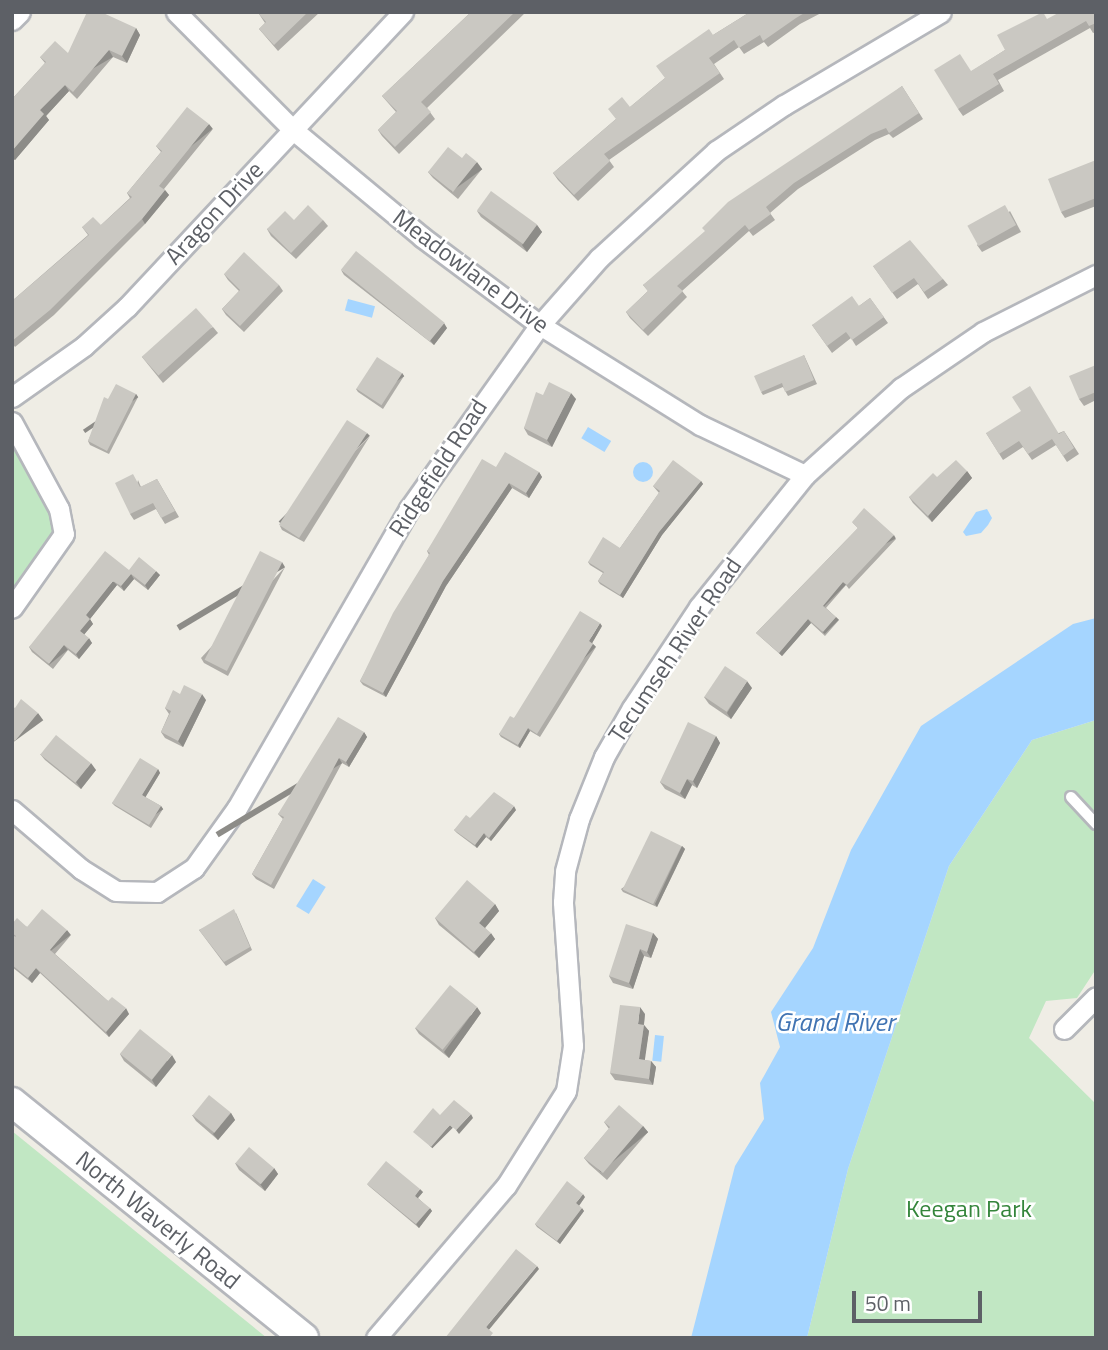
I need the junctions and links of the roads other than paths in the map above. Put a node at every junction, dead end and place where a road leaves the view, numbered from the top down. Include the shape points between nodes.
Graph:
1 (20, 12) edge
2 (176, 12) edge
3 (403, 12) edge
4 (941, 12) edge
5 (12, 20) edge
6 (292, 129) junction
7 (1096, 275) edge
8 (540, 324) junction
9 (12, 397) edge
10 (12, 422) edge
11 (805, 475) junction
12 (12, 608) edge
13 (1071, 797) dead end
14 (12, 810) edge
15 (1096, 824) edge
16 (1096, 997) edge
17 (1064, 1029) dead end
18 (12, 1102) edge
19 (304, 1338) edge
20 (376, 1338) edge

1 - 5 street
2 - 6 street, Meadowlane Drive
3 - 6 street, Aragon Drive
4 - 8 street, Ridgefield Road via 716,151 653,205
6 - 8 street, Meadowlane Drive via 422,237
6 - 9 street, Aragon Drive via 127,307 84,346
7 - 11 street, Tecumseh River Road via 1023,309 912,380
8 - 11 street, Meadowlane Drive via 700,425
8 - 14 street, Ridgefield Road via 422,489 237,808 194,868 157,892 116,891 80,869
10 - 12 street via 59,509 64,534
11 - 20 street, Tecumseh River Road via 699,607 632,708 589,792 565,871 573,1046 566,1091 558,1108 489,1207
13 - 15 lane
16 - 17 street
18 - 19 main road, North Waverly Road

